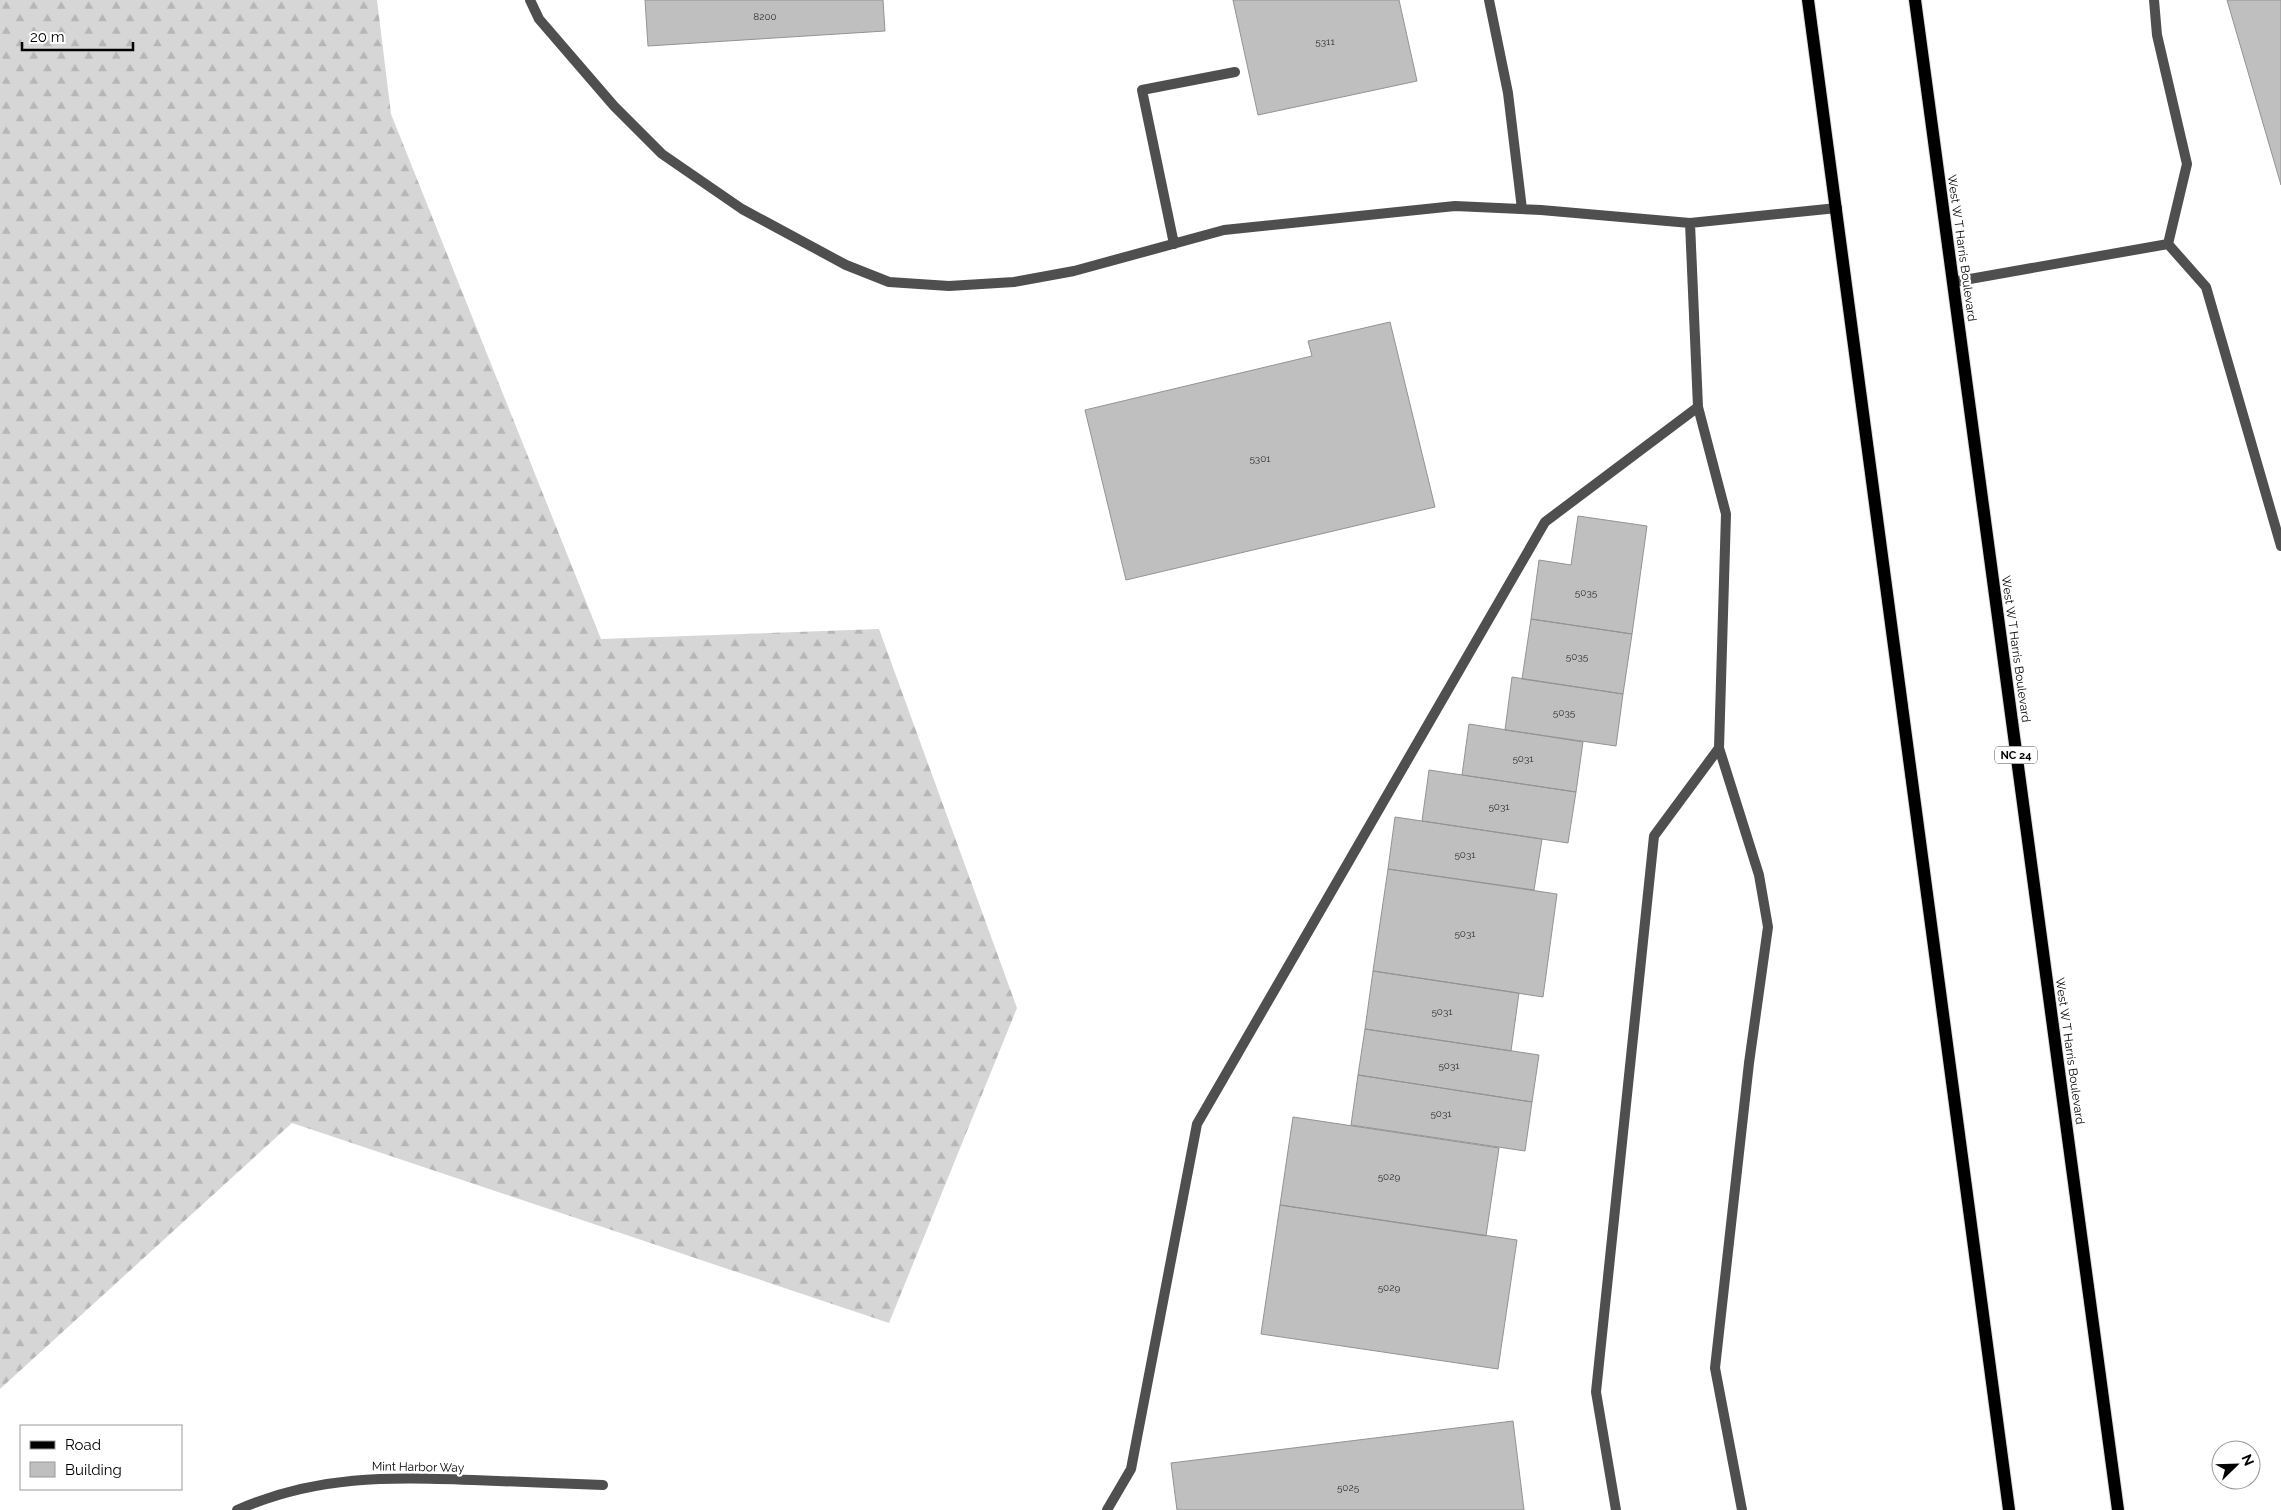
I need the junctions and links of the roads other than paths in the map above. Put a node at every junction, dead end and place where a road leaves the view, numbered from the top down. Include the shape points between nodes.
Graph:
1 (530, 0) edge
2 (1489, 0) edge
3 (1808, 0) edge
4 (1915, 0) edge
5 (2154, 0) edge
6 (1234, 72) dead end
7 (1837, 208) junction
8 (1522, 209) junction
9 (1690, 223) junction
10 (1174, 244) junction
11 (2168, 244) junction
12 (1953, 282) junction
13 (1698, 407) junction
14 (2281, 546) edge
15 (1718, 748) junction
16 (603, 1485) dead end
17 (237, 1510) edge
18 (1107, 1510) edge
19 (1616, 1510) edge
20 (1742, 1510) edge
21 (2009, 1510) edge
22 (2118, 1510) edge

1 - 10 street via 539,19 614,106 662,154 742,209 846,265 889,282 949,286 1014,282 1074,272
2 - 8 street via 1508,93
3 - 7 main road
4 - 12 main road, West W T Harris Boulevard / NC 24
5 - 11 street via 2157,35 2186,164
6 - 10 street via 1142,90
7 - 9 street
7 - 21 main road
8 - 9 street
8 - 10 street via 1455,206 1224,230
9 - 13 street
11 - 12 street
11 - 14 street via 2206,287
12 - 22 main road, West W T Harris Boulevard / NC 24
13 - 15 street via 1726,514
13 - 18 street via 1544,522 1196,1124 1131,1469
15 - 19 street via 1654,836 1596,1392
15 - 20 street via 1759,875 1768,927 1716,1368
16 - 17 street, Mint Harbor Way via 377,1478 336,1481 295,1490

